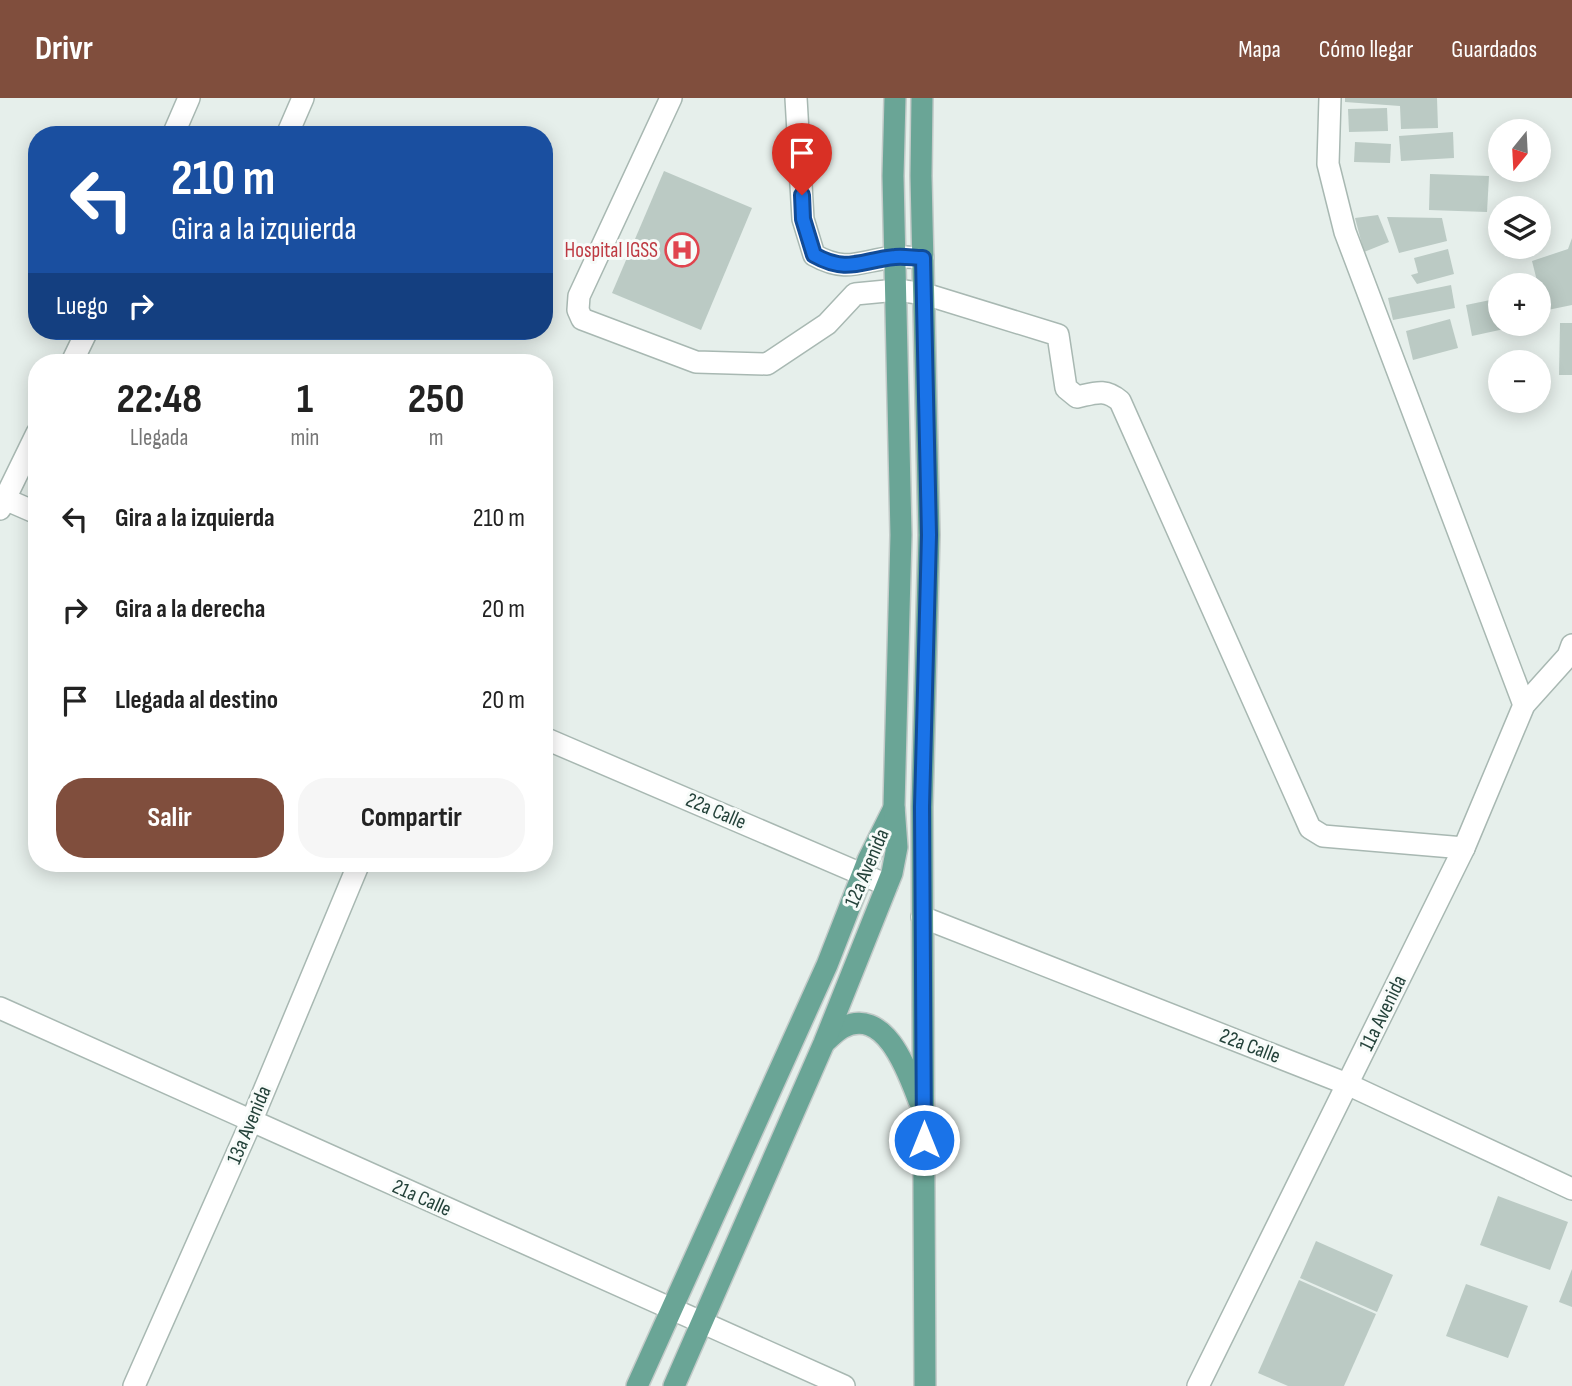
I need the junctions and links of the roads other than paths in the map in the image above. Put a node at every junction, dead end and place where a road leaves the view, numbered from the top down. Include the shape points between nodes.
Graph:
1 (190, 98) edge
2 (303, 98) edge
3 (671, 98) edge
4 (796, 98) edge
5 (895, 98) edge
6 (922, 98) edge
7 (1330, 98) edge
8 (177, 126) edge
9 (291, 126) edge
10 (895, 257) junction
11 (923, 258) junction
12 (897, 290) junction
13 (925, 294) junction
14 (28, 450) edge
15 (2, 501) edge
16 (28, 510) edge
17 (1571, 653) edge
18 (1524, 705) junction
19 (553, 742) edge
20 (894, 806) junction
21 (1464, 848) junction
22 (355, 872) edge
23 (864, 875) junction
24 (887, 886) junction
25 (922, 917) junction
26 (0, 1008) edge
27 (824, 1043) junction
28 (1348, 1084) junction
29 (924, 1112) junction
30 (251, 1122) junction
31 (1572, 1189) edge
32 (671, 1309) junction
33 (702, 1323) junction
34 (134, 1386) edge
35 (636, 1386) edge
36 (674, 1386) edge
37 (844, 1386) edge
38 (925, 1386) edge
39 (1198, 1386) edge

1 - 8 street
2 - 9 street
3 - 12 street via 579,296 582,319 696,362 767,364 827,324 855,294
4 - 10 street via 803,219 814,255 830,264 853,266
5 - 10 main road
6 - 11 main road
7 - 18 street via 1328,164 1345,232
10 - 11 street
10 - 12 main road
11 - 13 main road
12 - 13 street
12 - 20 main road via 901,534
13 - 21 street via 1058,335 1066,388 1071,394 1111,393 1121,401 1310,828 1323,836
13 - 25 main road via 929,535
14 - 15 street
15 - 16 street
17 - 18 street, 11a Avenida
18 - 21 street, 11a Avenida
19 - 23 street, 22a Calle
20 - 23 main road, 12a Avenida
20 - 24 main road, 12a Avenida via 897,847
21 - 28 street, 11a Avenida
22 - 30 street, 13a Avenida
23 - 24 street, 22a Calle
23 - 32 main road, 12a Avenida
24 - 27 main road, 12a Avenida
25 - 28 street, 22a Calle
25 - 29 main road
26 - 30 street, 21a Calle
27 - 29 main road via 844,1027 864,1024 889,1038
27 - 33 main road, 12a Avenida
28 - 31 street, 22a Calle
28 - 39 street, 11a Avenida
29 - 38 main road
30 - 32 street, 21a Calle
30 - 34 street, 13a Avenida
32 - 33 street, 21a Calle
32 - 35 main road, 12a Avenida
33 - 36 main road, 12a Avenida
33 - 37 street, 21a Calle

